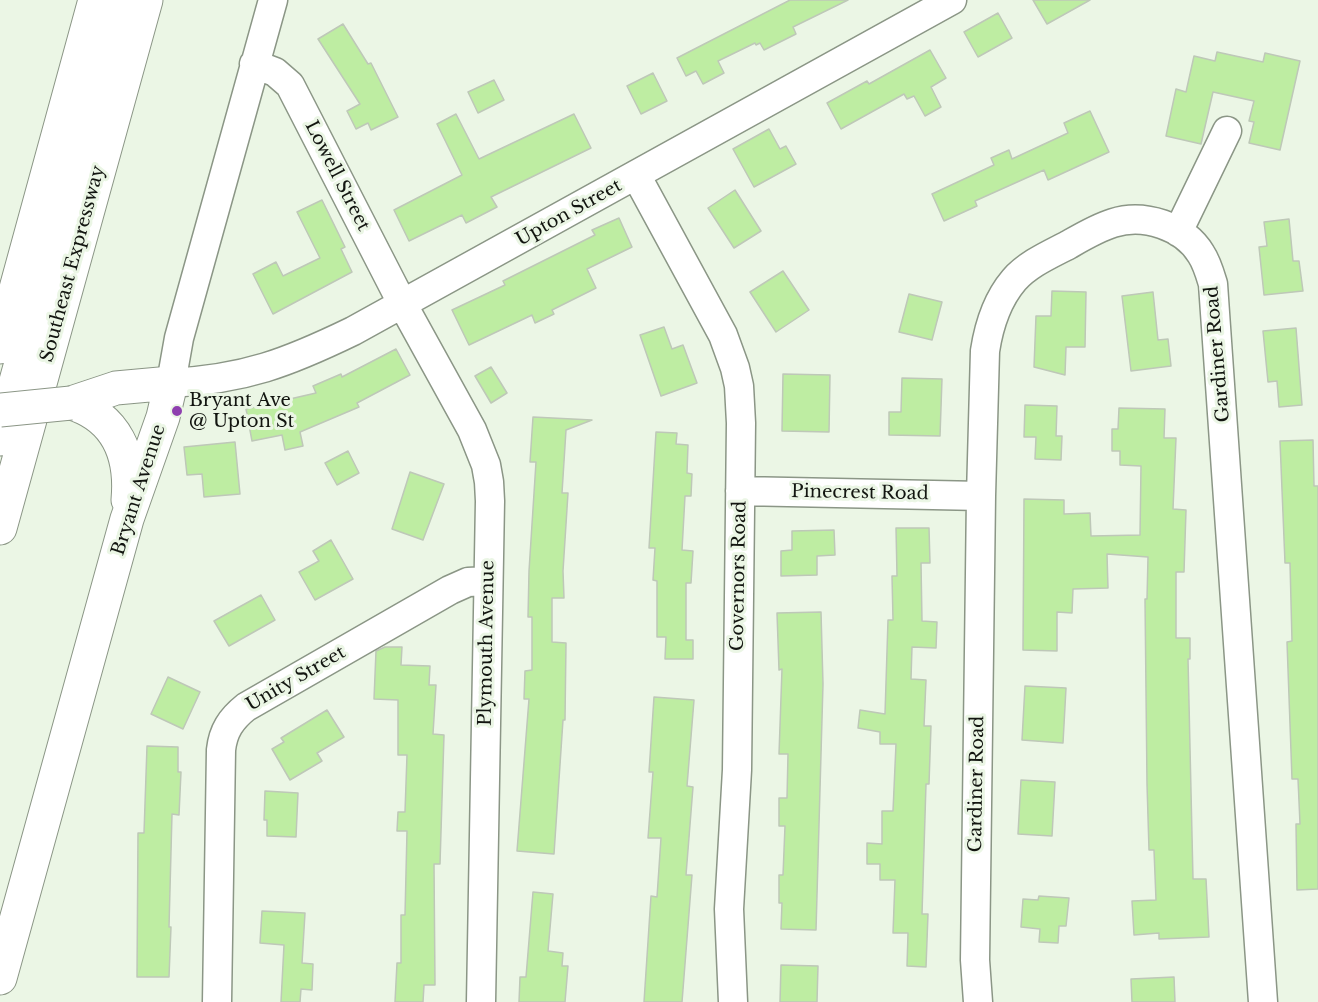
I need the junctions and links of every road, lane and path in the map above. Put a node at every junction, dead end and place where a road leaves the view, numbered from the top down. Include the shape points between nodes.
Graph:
1 (74, 0) edge
2 (95, 0) edge
3 (121, 0) edge
4 (146, 0) edge
5 (273, 0) edge
6 (952, 0) edge
7 (254, 64) junction
8 (1227, 131) dead end
9 (636, 175) junction
10 (1178, 232) junction
11 (0, 269) edge
12 (404, 305) junction
13 (0, 347) edge
14 (171, 383) junction
15 (71, 403) junction
16 (0, 410) edge
17 (0, 439) edge
18 (740, 490) junction
19 (981, 496) junction
20 (127, 519) junction
21 (0, 528) edge
22 (488, 581) junction
23 (39, 841) junction
24 (0, 884) edge
25 (0, 978) edge
26 (217, 1002) edge
27 (481, 1002) edge
28 (734, 1002) edge
29 (978, 1002) edge
30 (1263, 1002) edge

1 - 11 main road
2 - 13 main road
3 - 17 main road
4 - 21 main road, Southeast Expressway
5 - 7 street, Bryant Avenue
6 - 9 street, Upton Street
7 - 12 street, Lowell Street via 275,72 290,85
7 - 14 street, Bryant Avenue via 179,338
8 - 10 street
9 - 12 street, Upton Street
9 - 18 street, Governors Road via 730,352 740,404
10 - 19 street, Gardiner Road via 1141,220 1114,222 1039,260 1015,279 998,306 987,336
10 - 30 street, Gardiner Road via 1202,255 1215,299
12 - 14 street, Upton Street via 273,367 230,378
12 - 22 street, Plymouth Avenue via 472,429 486,465 490,501
14 - 15 main road via 116,388
14 - 20 main road, Bryant Avenue
15 - 16 main road, bridge
15 - 20 main road via 101,417 123,449 129,480
18 - 19 street, Pinecrest Road
18 - 28 street, Governors Road via 737,770 729,909
19 - 29 street, Gardiner Road via 975,960
20 - 23 main road, Bryant Avenue
22 - 26 street, Unity Street via 468,582 450,590 246,707 230,722 221,750
22 - 27 street, Plymouth Avenue
23 - 24 main road via 18,871
23 - 25 main road, Bryant Avenue

